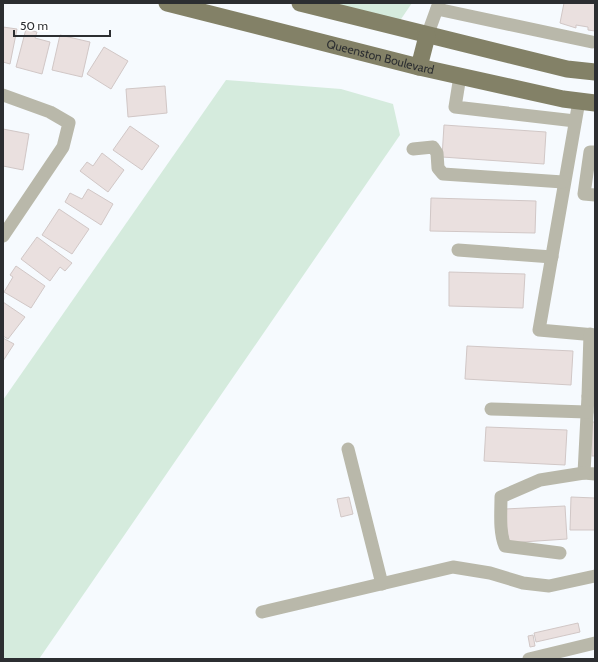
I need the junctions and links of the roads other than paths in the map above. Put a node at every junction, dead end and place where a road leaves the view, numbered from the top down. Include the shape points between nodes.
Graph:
1 (167, 3) edge
2 (300, 3) edge
3 (438, 6) edge
4 (427, 36) junction
5 (592, 42) dead end
6 (419, 67) junction
7 (595, 72) edge
8 (460, 76) junction
9 (3, 95) edge
10 (587, 102) edge
11 (575, 121) junction
12 (413, 149) dead end
13 (595, 152) edge
14 (564, 182) junction
15 (595, 195) edge
16 (3, 236) edge
17 (458, 250) dead end
18 (552, 257) junction
19 (593, 334) edge
20 (591, 397) edge
21 (491, 409) dead end
22 (587, 412) junction
23 (348, 449) dead end
24 (590, 473) edge
25 (560, 552) dead end
26 (595, 576) edge
27 (382, 584) junction
28 (262, 612) dead end
29 (595, 643) edge
30 (529, 659) edge

1 - 6 main road, Queenston Boulevard
2 - 4 main road
3 - 4 street
3 - 5 street
4 - 6 main road
4 - 7 main road via 567,69
6 - 8 main road, Queenston Boulevard
8 - 10 main road, Queenston Boulevard
8 - 11 street via 455,107
9 - 16 street via 50,112 69,123 63,147
10 - 11 street
11 - 14 street
12 - 14 street via 433,147 437,153 438,168 443,174
13 - 15 street via 590,152 584,194
14 - 18 street
17 - 18 street
18 - 19 street via 539,330
19 - 20 street
20 - 22 street
21 - 22 street
22 - 24 street
23 - 27 street
24 - 25 street via 540,480 501,497 503,541 506,546
26 - 27 street via 549,586 523,583 490,573 453,567
27 - 28 street
29 - 30 street

